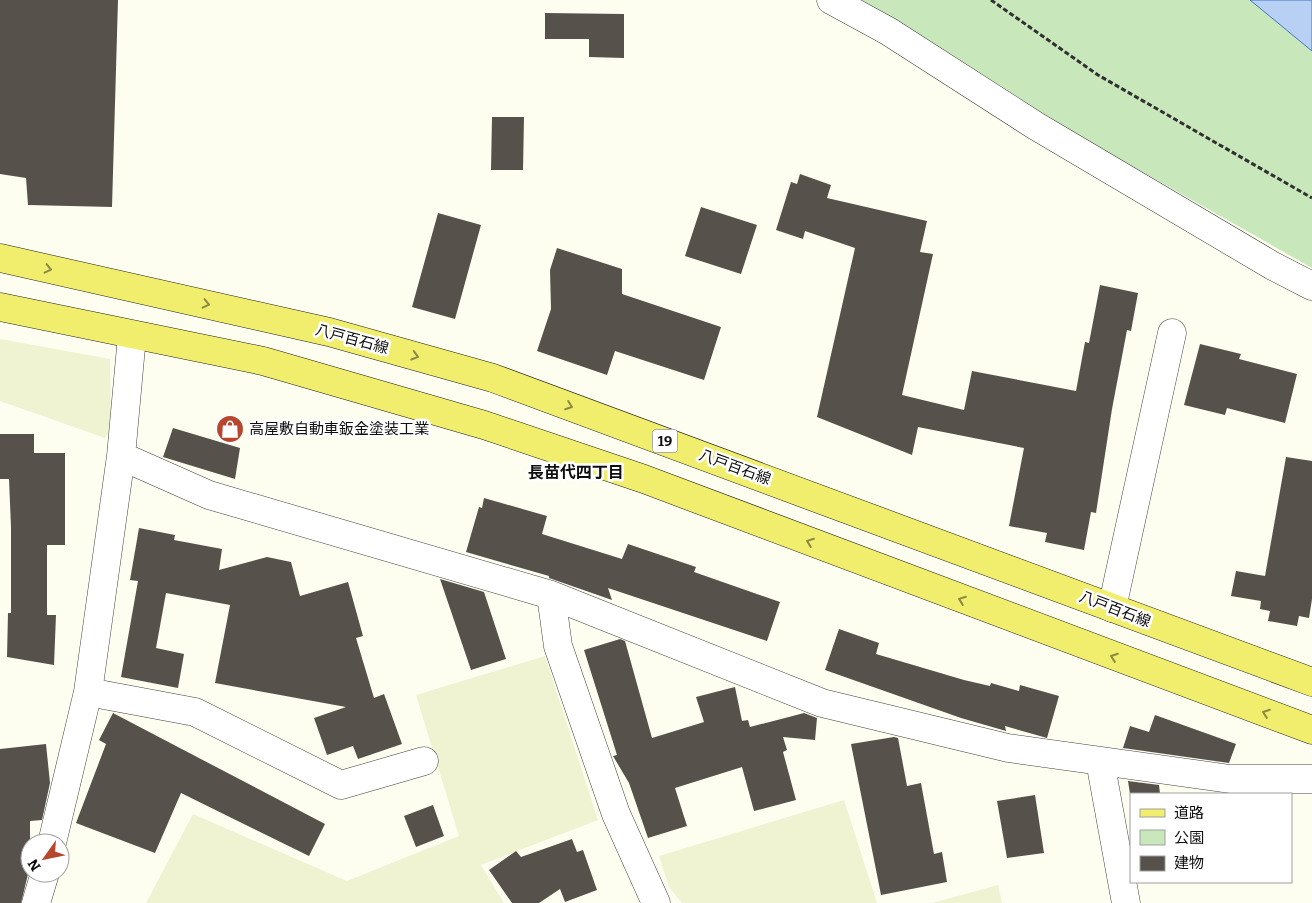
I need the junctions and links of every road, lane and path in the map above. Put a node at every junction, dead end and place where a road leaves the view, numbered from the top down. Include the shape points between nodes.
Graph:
1 (831, 0) edge
2 (991, 0) edge
3 (1312, 198) edge
4 (0, 258) edge
5 (1312, 286) edge
6 (0, 307) edge
7 (1172, 333) dead end
8 (132, 336) junction
9 (121, 456) junction
10 (551, 595) junction
11 (1112, 608) junction
12 (1312, 682) edge
13 (88, 692) junction
14 (1312, 730) edge
15 (424, 761) dead end
16 (1100, 761) junction
17 (1312, 779) edge
18 (54, 833) edge
19 (42, 883) edge
20 (36, 903) edge
21 (656, 903) edge
22 (1126, 903) edge

1 - 5 street via 888,31 1044,131
2 - 3 path via 1098,75
4 -> 11 main road, 八戸百石線 / 19 via 329,332 493,378
6 - 8 main road
7 - 11 street
8 - 9 street
14 -> 8 main road via 644,479 494,428 263,361
9 - 10 street via 208,495
9 - 13 street
10 - 16 street via 822,703 1008,748
10 - 21 street via 558,646 616,814
11 - 12 main road, 八戸百石線 / 19
13 - 15 street via 195,712 341,785
13 - 18 street
16 - 17 street via 1230,779
16 - 22 street
19 - 20 street

